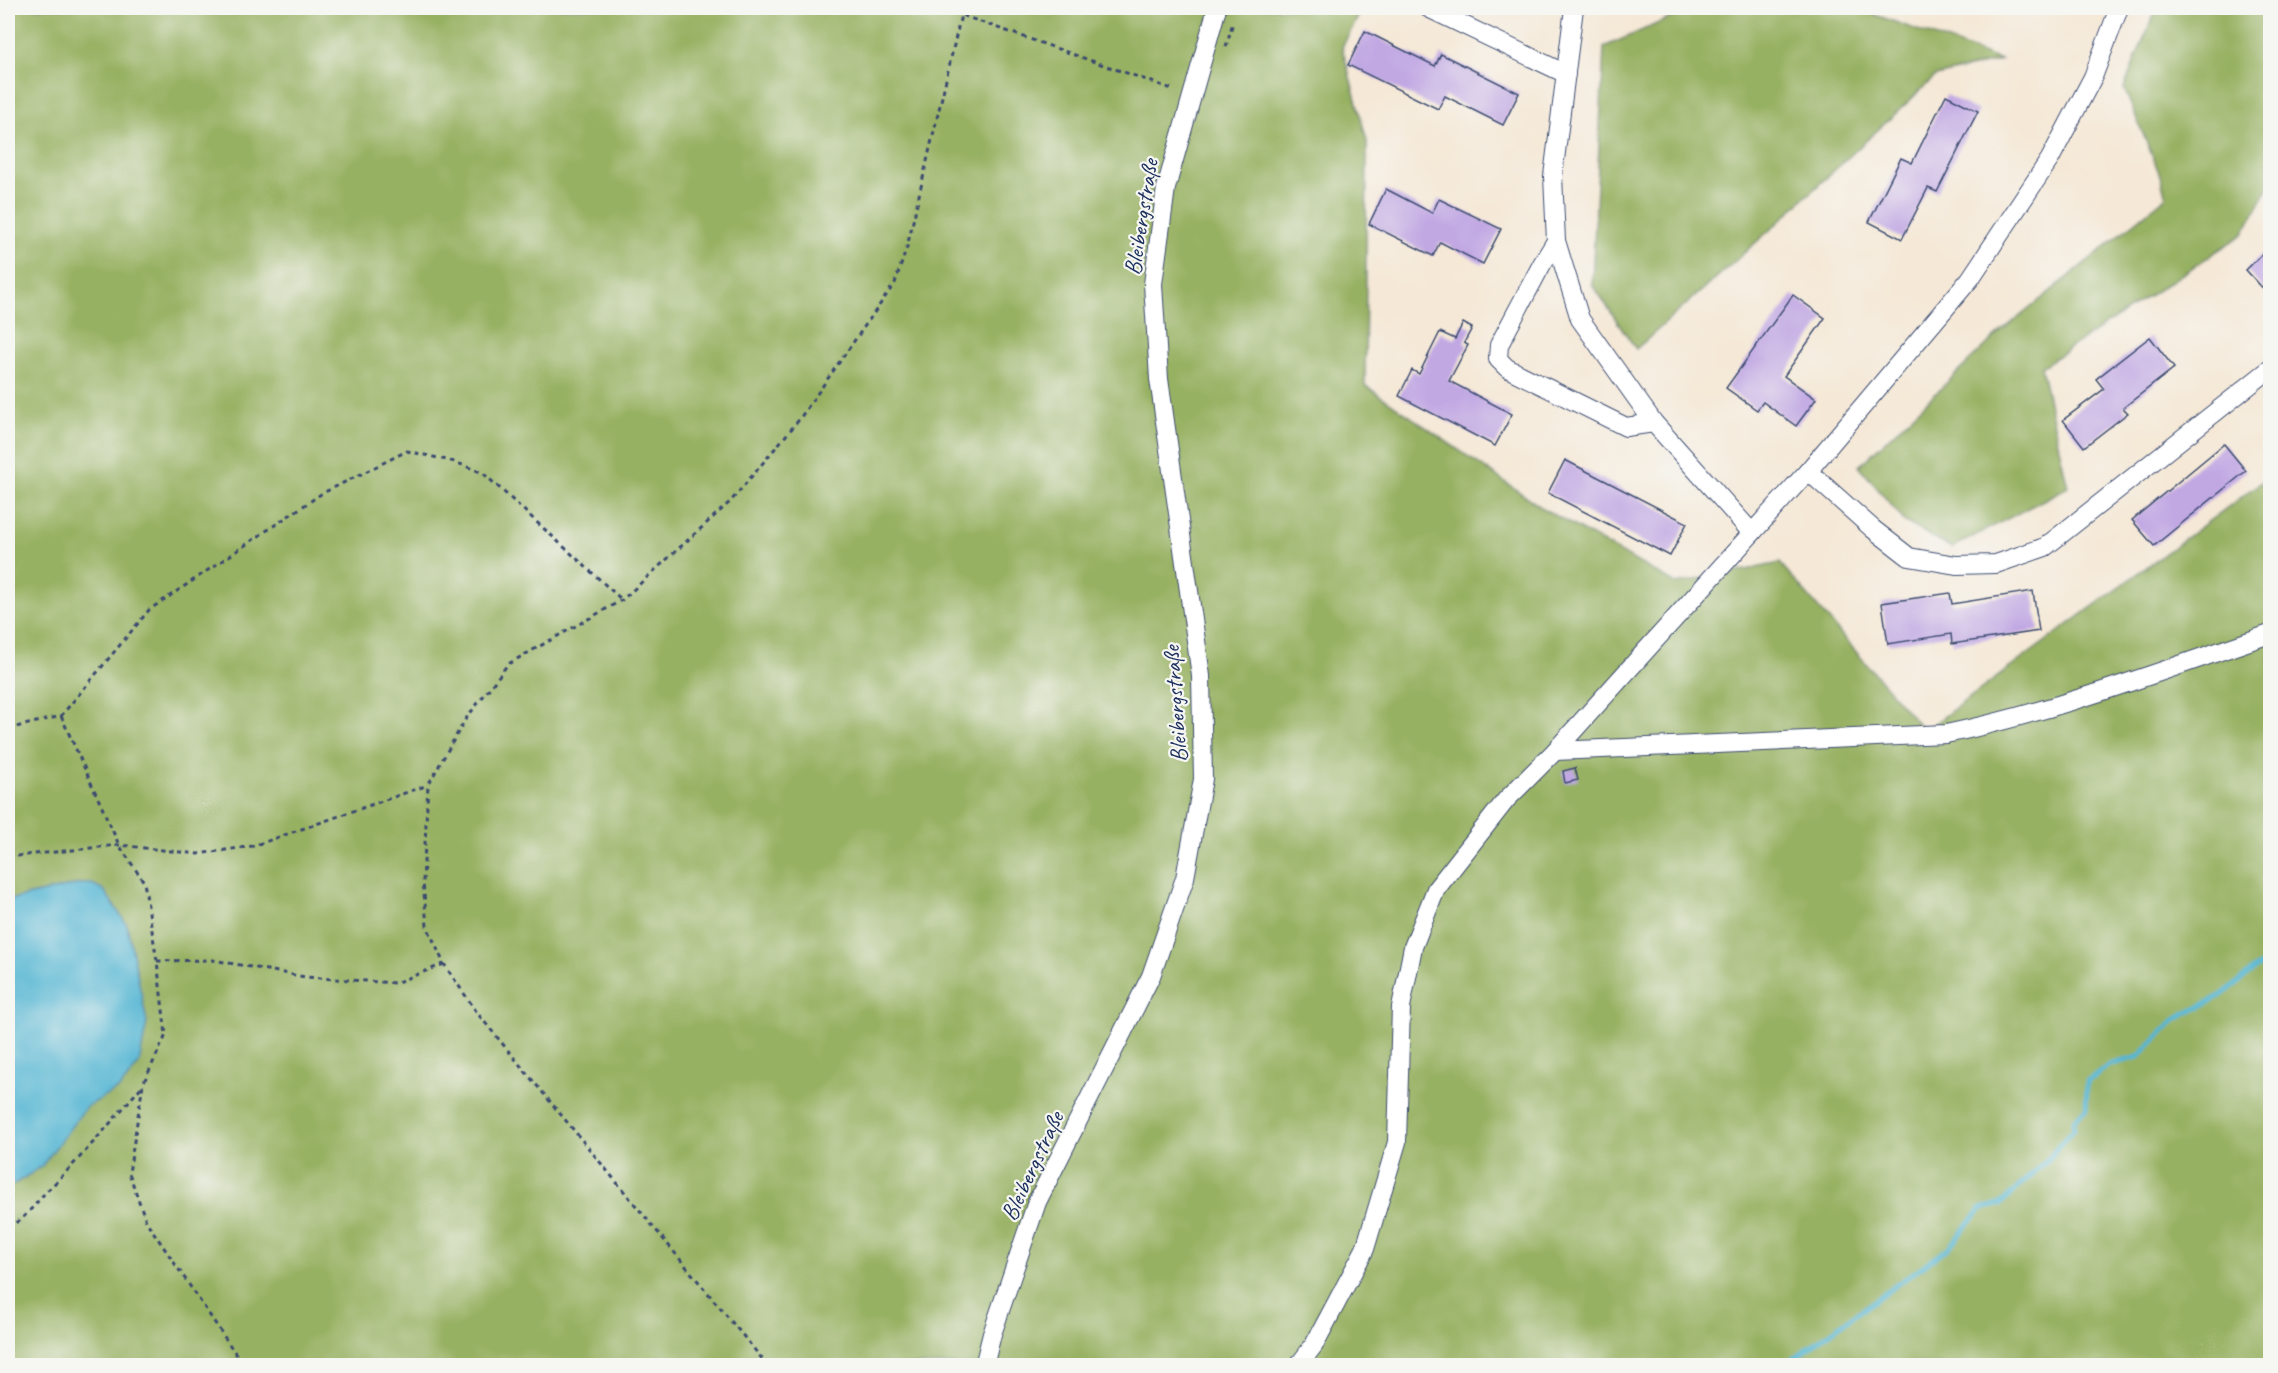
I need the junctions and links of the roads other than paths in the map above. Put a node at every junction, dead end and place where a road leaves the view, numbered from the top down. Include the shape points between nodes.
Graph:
1 (1217, 8) edge
2 (1428, 8) edge
3 (1574, 8) edge
4 (2119, 8) edge
5 (1566, 75) junction
6 (1556, 241) junction
7 (2271, 369) edge
8 (1654, 423) junction
9 (1808, 471) junction
10 (1752, 533) junction
11 (2271, 634) edge
12 (1555, 751) junction
13 (984, 1365) edge
14 (1298, 1365) edge

1 - 13 street, Bleibergstraße via 1166,188 1153,284 1159,379 1201,676 1203,779 1185,878 1151,976 1037,1202
2 - 5 street
3 - 5 street
4 - 9 street via 2092,77 2050,159 1976,270
5 - 6 street via 1553,176
6 - 8 street via 1580,319
6 - 8 street via 1499,345 1498,359 1508,368 1626,427
7 - 9 street via 2045,547 1996,564 1956,565 1909,557
8 - 10 street
9 - 10 street
10 - 12 street
11 - 12 street via 2065,704 1946,734
12 - 14 street via 1506,800 1436,888 1413,947 1401,1007 1397,1142 1365,1249 1314,1345

